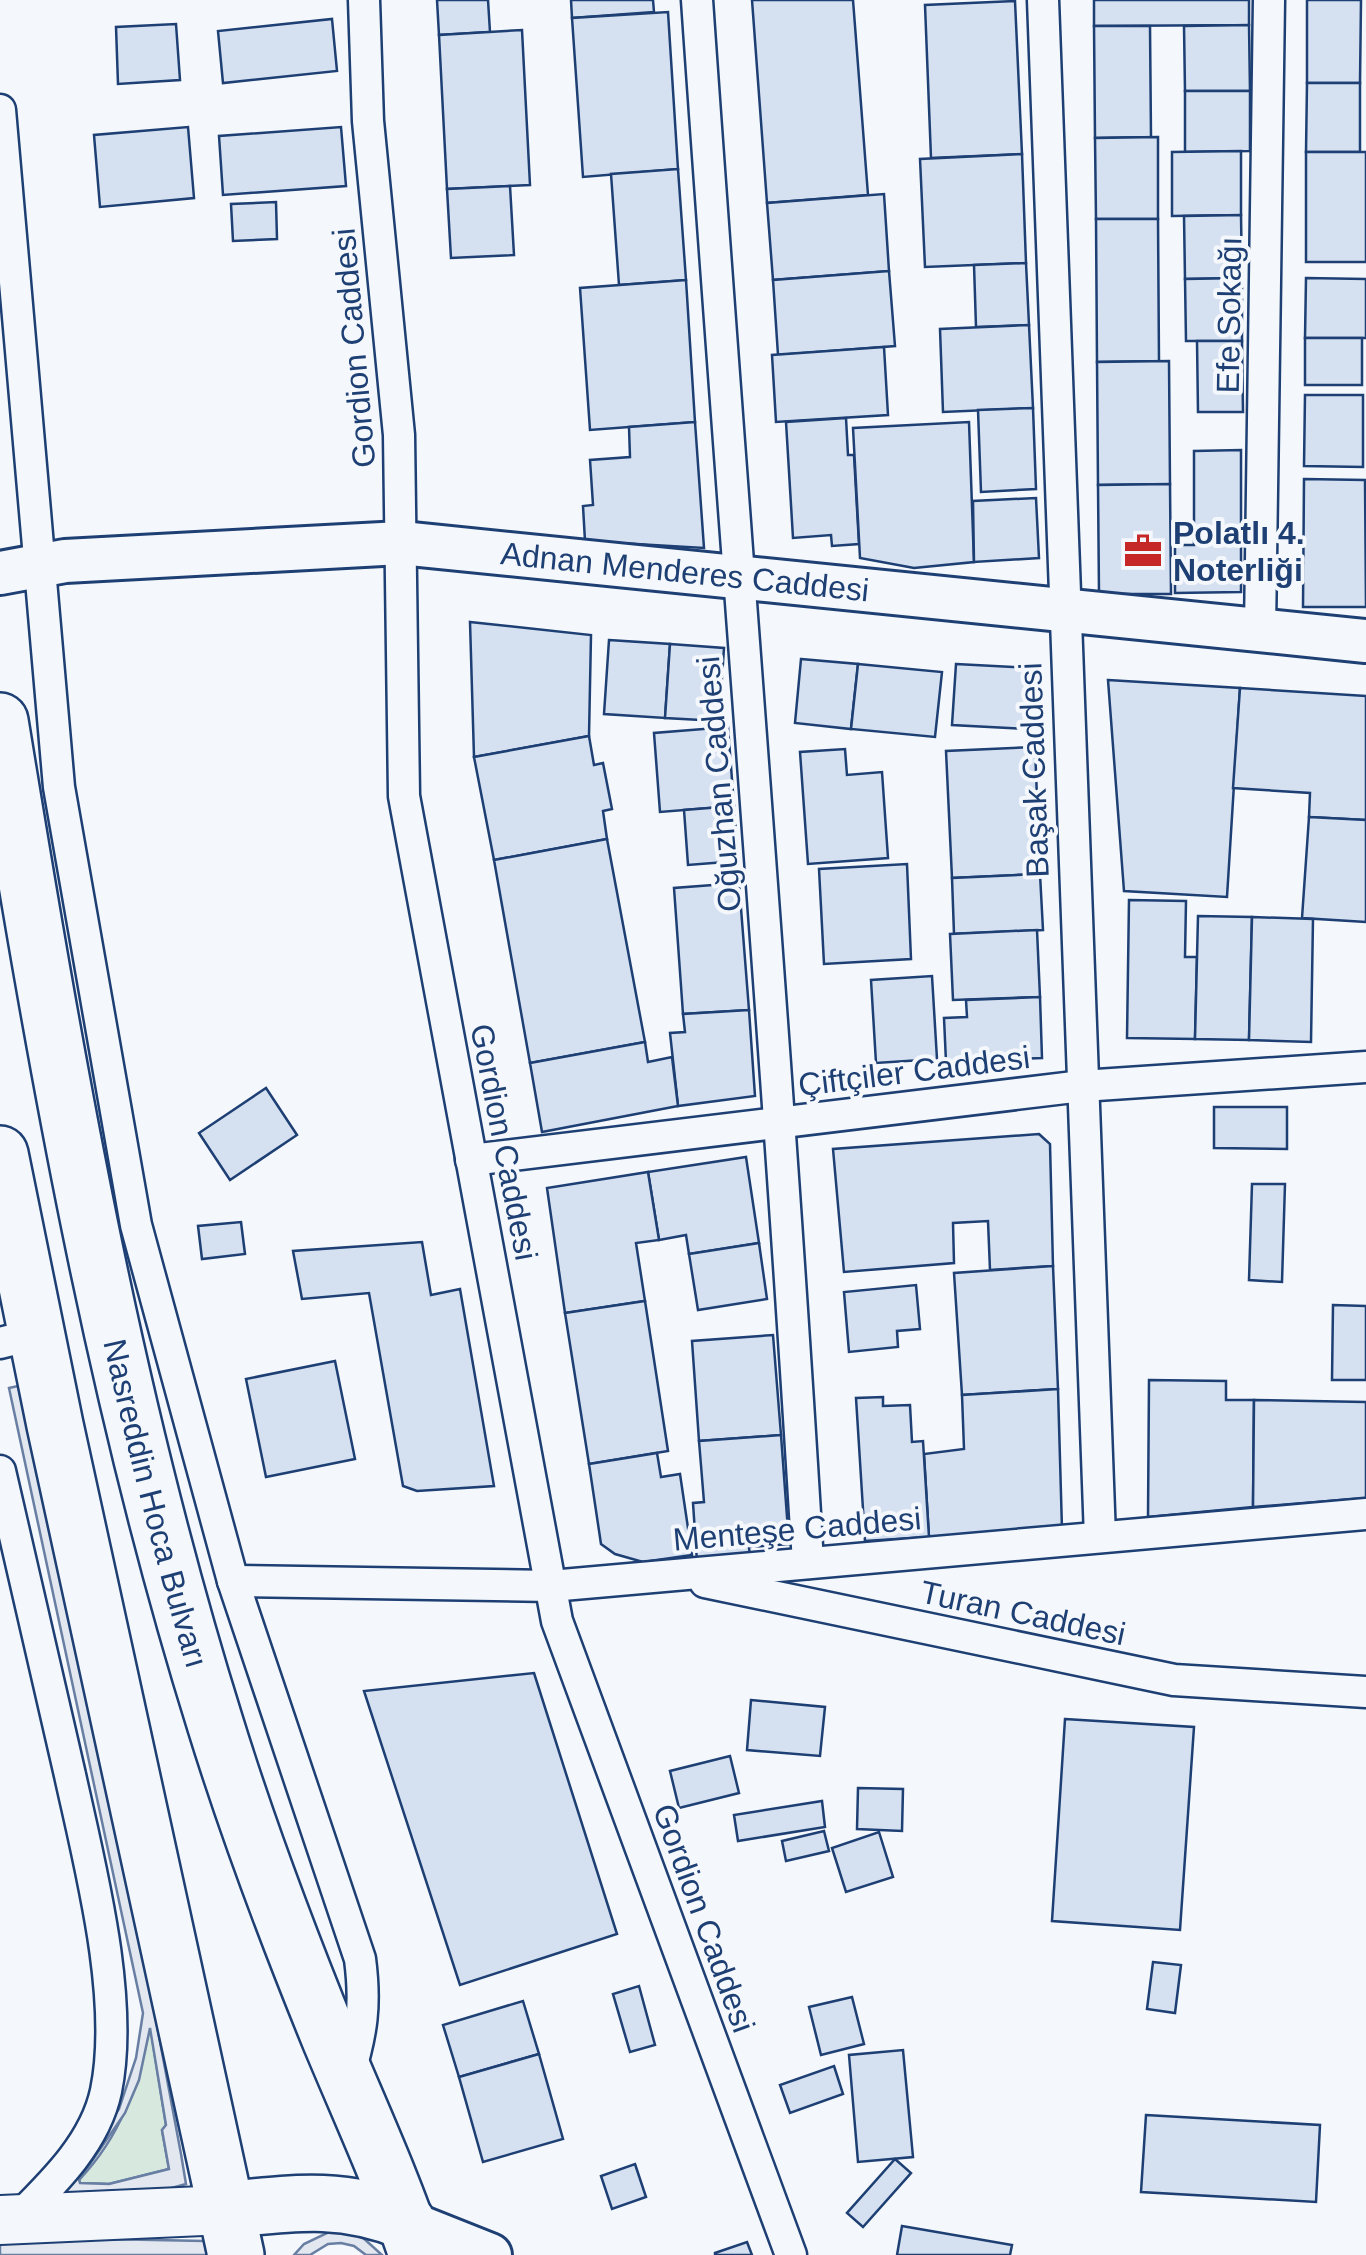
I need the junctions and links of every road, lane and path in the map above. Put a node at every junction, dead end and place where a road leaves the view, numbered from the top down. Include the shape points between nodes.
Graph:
1 (364, 0) edge
2 (697, 0) edge
3 (1043, 0) edge
4 (1269, 0) edge
5 (0, 110) edge
6 (400, 543) junction
7 (19, 569) edge
8 (737, 577) junction
9 (1063, 610) junction
10 (1260, 630) junction
11 (1366, 641) edge
12 (0, 721) edge
13 (1366, 1066) edge
14 (1082, 1086) junction
15 (782, 1123) junction
16 (0, 1154) edge
17 (472, 1160) junction
18 (18, 1338) edge
19 (0, 1472) edge
20 (1366, 1514) edge
21 (1100, 1537) junction
22 (808, 1563) junction
23 (670, 1575) junction
24 (233, 1581) junction
25 (551, 1586) junction
26 (1366, 1692) edge
27 (348, 2081) junction
28 (8, 2220) edge
29 (230, 2232) edge
30 (412, 2239) edge
31 (490, 2255) edge
32 (791, 2255) edge

1 - 6 street, Gordion Caddesi via 368,122 400,434
2 - 8 street, Oğuzhan Caddesi
3 - 9 street, Başak Caddesi
4 - 10 street, Efe Sokağı
5 - 7 street
6 - 7 street, Adnan Menderes Caddesi
6 - 8 street, Adnan Menderes Caddesi
6 - 17 street, Gordion Caddesi via 404,796
7 - 24 street via 136,1225
8 - 9 street, Adnan Menderes Caddesi
8 - 15 street, Oğuzhan Caddesi
9 - 10 street, Adnan Menderes Caddesi
9 - 14 street, Başak Caddesi
10 - 11 street, Adnan Menderes Caddesi
12 - 27 highway, Nasreddin Hoca Bulvarı via 105,1302 172,1574 215,1726
13 - 14 street, Çiftçiler Caddesi
14 - 15 street, Çiftçiler Caddesi
14 - 21 street, Başak Caddesi
15 - 17 street, Çiftçiler Caddesi
15 - 22 street, Oğuzhan Caddesi
16 - 18 highway
17 - 25 street, Gordion Caddesi
18 - 29 highway
19 - 28 street via 107,1960 111,2052 106,2094 86,2142 49,2187
20 - 21 street, Menteşe Caddesi
21 - 22 street, Menteşe Caddesi
22 - 23 street, Menteşe Caddesi
23 - 25 street, Menteşe Caddesi
23 - 26 street, Turan Caddesi via 1174,1680
24 - 25 street, Menteşe Caddesi
24 - 27 street via 360,1959 365,1998
25 - 32 street, Gordion Caddesi via 557,1620
27 - 30 highway, Nasreddin Hoca Bulvarı
28 - 29 main road
29 - 30 highway via 305,2201 350,2204
30 - 31 street

